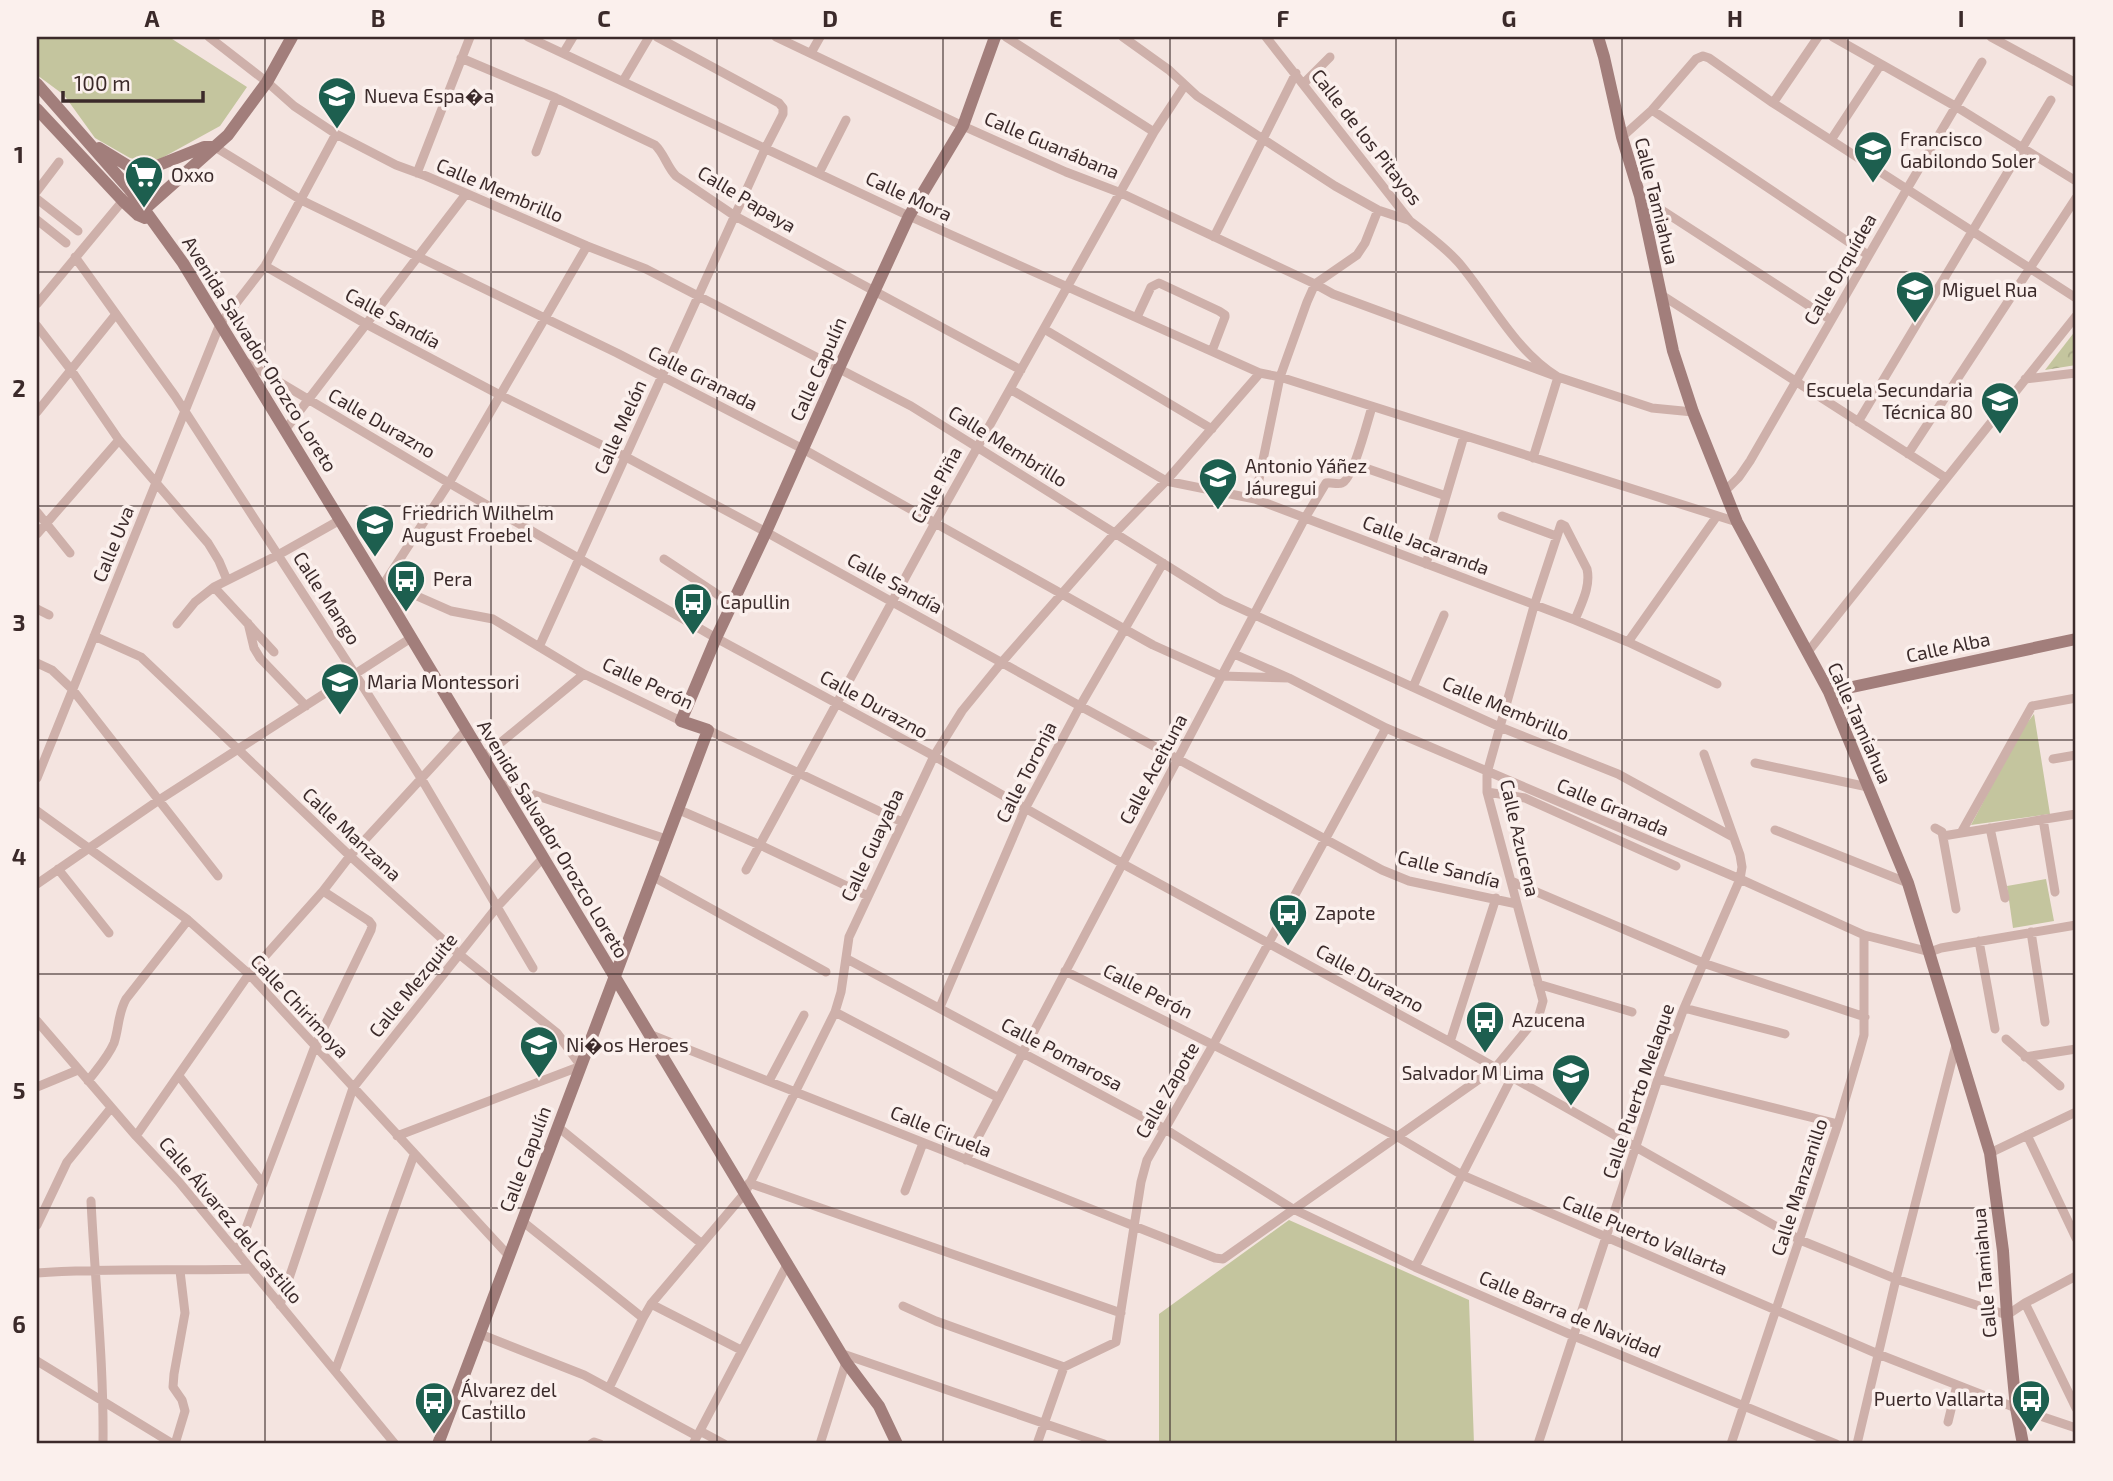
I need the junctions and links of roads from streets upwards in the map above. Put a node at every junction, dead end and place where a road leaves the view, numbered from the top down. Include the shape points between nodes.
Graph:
1 (292, 37) edge
2 (470, 37) edge
3 (528, 37) edge
4 (573, 37) edge
5 (649, 37) edge
6 (657, 37) edge
7 (776, 37) edge
8 (820, 37) edge
9 (995, 37) edge
10 (1006, 37) edge
11 (1123, 37) edge
12 (1266, 37) edge
13 (1598, 37) edge
14 (1818, 37) edge
15 (1833, 37) edge
16 (1991, 37) edge
17 (214, 38) edge
18 (564, 52) junction
19 (811, 54) junction
20 (1330, 57) dead end
21 (461, 58) junction
22 (1982, 62) dead end
23 (1881, 64) junction
24 (1296, 73) junction
25 (623, 81) junction
26 (267, 82) junction
27 (1304, 83) junction
28 (2076, 83) edge
29 (37, 84) edge
30 (1185, 85) junction
31 (556, 98) junction
32 (2050, 100) dead end
33 (1773, 103) junction
34 (1955, 106) junction
35 (37, 110) edge
36 (1652, 110) junction
37 (846, 120) dead end
38 (963, 126) junction
39 (1154, 132) junction
40 (336, 134) junction
41 (1622, 137) junction
42 (1263, 139) junction
43 (1831, 140) junction
44 (87, 142) junction
45 (215, 147) junction
46 (2022, 148) junction
47 (765, 149) junction
48 (536, 152) dead end
49 (59, 162) dead end
50 (417, 173) junction
51 (819, 173) junction
52 (2076, 181) edge
53 (1907, 189) junction
54 (37, 191) edge
55 (1121, 193) junction
56 (466, 194) junction
57 (127, 196) junction
58 (1640, 196) junction
59 (2076, 198) edge
60 (37, 199) edge
61 (301, 200) junction
62 (1378, 210) junction
63 (145, 215) junction
64 (734, 216) junction
65 (909, 216) junction
66 (37, 220) edge
67 (1410, 221) junction
68 (78, 231) dead end
69 (1973, 231) junction
70 (1214, 237) junction
71 (66, 243) dead end
72 (587, 246) junction
73 (1868, 255) junction
74 (75, 257) junction
75 (418, 257) junction
76 (265, 266) junction
77 (2030, 268) junction
78 (1315, 284) junction
79 (1068, 287) junction
80 (874, 291) junction
81 (1660, 294) junction
82 (699, 295) junction
83 (2076, 298) edge
84 (37, 304) edge
85 (116, 314) junction
86 (2076, 316) edge
87 (1138, 317) junction
88 (544, 318) junction
89 (1830, 320) junction
90 (220, 324) junction
91 (366, 324) junction
92 (37, 326) edge
93 (1044, 329) junction
94 (1212, 351) junction
95 (242, 360) junction
96 (839, 368) junction
97 (71, 370) junction
98 (1021, 370) junction
99 (1260, 373) junction
100 (2076, 373) edge
101 (662, 376) junction
102 (1280, 377) junction
103 (1558, 377) junction
104 (2025, 379) junction
105 (1795, 381) junction
106 (1010, 390) junction
107 (500, 395) junction
108 (307, 400) junction
109 (1372, 407) junction
110 (185, 411) junction
111 (37, 412) edge
112 (1693, 412) junction
113 (1858, 422) junction
114 (1212, 429) junction
115 (285, 430) junction
116 (1464, 436) junction
117 (119, 440) junction
118 (977, 447) junction
119 (803, 449) junction
120 (1908, 454) junction
121 (626, 457) junction
122 (1533, 458) junction
123 (1354, 464) junction
124 (1945, 478) junction
125 (1166, 481) junction
126 (449, 483) junction
127 (156, 484) junction
128 (1725, 491) junction
129 (1446, 496) junction
130 (1255, 499) junction
131 (37, 512) edge
132 (1502, 516) dead end
133 (1717, 516) junction
134 (1305, 518) junction
135 (340, 520) junction
136 (1737, 522) junction
137 (47, 523) junction
138 (934, 523) junction
139 (766, 532) junction
140 (1115, 533) junction
141 (37, 534) edge
142 (1556, 536) junction
143 (70, 553) dead end
144 (278, 555) junction
145 (580, 558) junction
146 (664, 559) dead end
147 (1163, 563) junction
148 (1426, 564) junction
149 (227, 580) junction
150 (382, 583) junction
151 (214, 587) junction
152 (1062, 594) junction
153 (891, 602) junction
154 (732, 604) junction
155 (1534, 606) junction
156 (37, 609) edge
157 (49, 615) dead end
158 (1254, 615) junction
159 (1444, 615) dead end
160 (1575, 620) junction
161 (248, 623) junction
162 (177, 624) dead end
163 (1124, 629) junction
164 (94, 636) junction
165 (411, 638) junction
166 (716, 638) junction
167 (2076, 639) edge
168 (1628, 642) junction
169 (540, 647) junction
170 (274, 652) dead end
171 (1807, 653) junction
172 (1234, 654) junction
173 (1002, 662) junction
174 (37, 663) edge
175 (355, 674) junction
176 (584, 674) junction
177 (1222, 677) junction
178 (1289, 678) junction
179 (1717, 684) dead end
180 (1413, 687) junction
181 (72, 689) junction
182 (1829, 692) junction
183 (2076, 698) edge
184 (836, 703) junction
185 (306, 706) junction
186 (1080, 706) junction
187 (681, 721) junction
188 (1500, 727) junction
189 (1386, 728) junction
190 (466, 730) junction
191 (708, 730) junction
192 (236, 750) junction
193 (1704, 754) dead end
194 (2076, 755) edge
195 (934, 756) junction
196 (482, 758) junction
197 (1178, 759) junction
198 (2053, 759) dead end
199 (1755, 763) dead end
200 (798, 772) junction
201 (1487, 773) junction
202 (37, 778) edge
203 (421, 778) junction
204 (497, 783) junction
205 (1868, 787) junction
206 (1487, 792) junction
207 (159, 800) junction
208 (677, 809) junction
209 (1025, 809) junction
210 (37, 811) edge
211 (2076, 814) edge
212 (2043, 819) junction
213 (902, 822) junction
214 (1935, 828) dead end
215 (1990, 828) junction
216 (1775, 830) dead end
217 (1961, 833) junction
218 (1943, 836) junction
219 (1733, 837) junction
220 (666, 839) junction
221 (1325, 839) junction
222 (760, 845) junction
223 (89, 848) junction
224 (350, 856) junction
225 (543, 858) junction
226 (1124, 864) junction
227 (1675, 866) dead end
228 (58, 869) junction
229 (746, 870) dead end
230 (218, 876) dead end
231 (652, 876) junction
232 (1740, 879) junction
233 (1511, 881) junction
234 (37, 884) edge
235 (1908, 884) junction
236 (323, 891) junction
237 (2054, 892) dead end
238 (868, 896) junction
239 (1496, 898) junction
240 (2006, 898) dead end
241 (1517, 904) junction
242 (497, 907) junction
243 (1956, 909) dead end
244 (188, 920) junction
245 (2076, 925) edge
246 (2031, 932) junction
247 (109, 933) dead end
248 (1864, 935) junction
249 (1979, 941) junction
250 (1268, 942) junction
251 (1930, 953) junction
252 (460, 955) junction
253 (847, 958) junction
254 (1703, 963) junction
255 (533, 968) dead end
256 (1065, 971) junction
257 (826, 972) dead end
258 (249, 974) junction
259 (614, 978) junction
260 (1538, 984) junction
261 (940, 1007) junction
262 (1684, 1008) junction
263 (835, 1012) junction
264 (1632, 1012) dead end
265 (804, 1015) dead end
266 (1865, 1017) junction
267 (37, 1021) edge
268 (2045, 1022) dead end
269 (1995, 1029) dead end
270 (647, 1033) junction
271 (1785, 1034) dead end
272 (2006, 1039) dead end
273 (1450, 1042) junction
274 (1213, 1045) junction
275 (1956, 1045) junction
276 (315, 1046) junction
277 (2076, 1049) edge
278 (1022, 1054) junction
279 (2025, 1057) junction
280 (581, 1066) junction
281 (1495, 1068) junction
282 (78, 1070) junction
283 (179, 1076) junction
284 (1512, 1077) junction
285 (1658, 1079) junction
286 (88, 1081) junction
287 (769, 1081) junction
288 (2060, 1086) dead end
289 (37, 1087) edge
290 (353, 1088) junction
291 (795, 1091) junction
292 (999, 1098) junction
293 (111, 1108) junction
294 (2076, 1112) edge
295 (1838, 1124) junction
296 (558, 1127) junction
297 (1165, 1129) junction
298 (2028, 1135) junction
299 (136, 1136) junction
300 (397, 1136) junction
301 (1396, 1136) junction
302 (923, 1143) junction
303 (1637, 1147) junction
304 (1990, 1153) junction
305 (414, 1156) junction
306 (966, 1160) junction
307 (1462, 1175) junction
308 (263, 1184) junction
309 (747, 1188) junction
310 (905, 1191) dead end
311 (37, 1200) edge
312 (91, 1201) dead end
313 (48, 1202) junction
314 (1293, 1209) junction
315 (522, 1221) junction
316 (37, 1225) edge
317 (1134, 1225) junction
318 (1607, 1238) junction
319 (2076, 1238) edge
320 (1800, 1240) junction
321 (702, 1244) junction
322 (237, 1252) junction
323 (509, 1256) junction
324 (1223, 1259) joint
325 (788, 1263) junction
326 (1415, 1267) junction
327 (94, 1269) junction
328 (251, 1269) junction
329 (180, 1271) junction
330 (37, 1273) edge
331 (2076, 1276) edge
332 (1896, 1279) junction
333 (2025, 1303) junction
334 (651, 1304) junction
335 (279, 1305) junction
336 (903, 1306) dead end
337 (1777, 1310) junction
338 (1121, 1313) junction
339 (2007, 1314) junction
340 (643, 1318) junction
341 (480, 1334) junction
342 (1574, 1336) junction
343 (741, 1350) junction
344 (1878, 1354) junction
345 (843, 1357) junction
346 (37, 1361) edge
347 (1063, 1367) junction
348 (335, 1371) junction
349 (1956, 1385) junction
350 (609, 1388) junction
351 (103, 1401) junction
352 (1744, 1406) junction
353 (2016, 1408) junction
354 (2076, 1408) edge
355 (1948, 1422) dead end
356 (1044, 1423) junction
357 (2076, 1428) edge
358 (697, 1437) edge
359 (103, 1444) edge
360 (174, 1444) edge
361 (395, 1444) edge
362 (438, 1444) edge
363 (724, 1444) edge
364 (820, 1444) edge
365 (897, 1444) edge
366 (1037, 1444) edge
367 (1104, 1444) edge
368 (1538, 1444) edge
369 (1731, 1444) edge
370 (1836, 1444) edge
371 (1857, 1444) edge
372 (2023, 1444) edge

1 - 26 street
2 - 21 street
3 - 18 street, Calle Mora
4 - 18 street
5 - 25 street
6 - 47 street, Calle Melón via 779,103 783,114
7 - 19 street, Calle Guanábana
8 - 19 street
9 - 38 street, Calle Capulín
10 - 39 street
11 - 30 street
12 - 24 street, Calle de los Pitayos
13 - 41 street, Calle Tamiahua
14 - 33 street
15 - 23 street
16 - 28 street
17 - 26 street, Calle Membrillo
18 - 25 street, Calle Mora
19 - 38 street, Calle Guanábana
20 - 27 street
21 - 31 street, Calle Papaya
21 - 50 street
22 - 34 street, Calle Orquídea
23 - 34 street
23 - 43 street
24 - 27 street, Calle de los Pitayos
24 - 42 street
25 - 47 street, Calle Mora
26 - 40 street, Calle Membrillo
26 - 45 street
27 - 67 street, Calle de los Pitayos
29 - 44 street
30 - 39 street, Calle Piña
30 - 42 street
31 - 48 street
31 - 64 street, Calle Papaya via 655,145 676,176
32 - 46 street
33 - 36 street via 1703,56
33 - 43 street
34 - 46 street
34 - 53 street, Calle Orquídea
35 - 57 street
36 - 41 street
36 - 73 street
37 - 51 street
38 - 55 street, Calle Guanábana
38 - 65 street, Calle Capulín
39 - 55 street, Calle Piña
40 - 50 street, Calle Membrillo
40 - 61 street, Calle Uva
41 - 58 street, Calle Tamiahua
42 - 62 street
42 - 70 street
43 - 53 street
44 - 45 street via 130,167 154,167 204,146
44 - 57 street
45 - 61 street, Calle Granada
45 - 63 street
46 - 52 street
46 - 69 street
47 - 51 street, Calle Mora
47 - 64 street, Calle Melón
49 - 54 street
50 - 56 street, Calle Membrillo
51 - 65 street, Calle Mora
53 - 69 street
53 - 73 street, Calle Orquídea
55 - 70 street, Calle Guanábana
55 - 79 street, Calle Piña
56 - 72 street, Calle Membrillo
56 - 75 street
57 - 63 street, Avenida Salvador Orozco Loreto
57 - 74 street
58 - 81 street, Calle Tamiahua
58 - 89 street
59 - 77 street
60 - 68 street
61 - 75 street, Calle Granada
61 - 76 street, Calle Uva
62 - 67 street
62 - 78 street via 1357,255
63 - 90 street, Avenida Salvador Orozco Loreto via 183,263
64 - 80 street, Calle Papaya
64 - 82 street, Calle Melón
65 - 79 street, Calle Mora
65 - 80 street, Calle Capulín
66 - 71 street
67 - 103 street, Calle de los Pitayos via 1458,262 1523,348
69 - 77 street
69 - 113 street
70 - 78 street, Calle Guanábana
72 - 82 street, Calle Membrillo
72 - 88 street
73 - 89 street, Calle Orquídea
74 - 84 street
74 - 85 street, Calle Mango
75 - 88 street, Calle Granada
75 - 91 street
76 - 90 street, Calle Uva
76 - 91 street, Calle Sandía
77 - 83 street
77 - 120 street
78 - 102 street
78 - 103 street, Calle Guanábana via 1333,295
79 - 87 street, Calle Mora
79 - 93 street, Calle Piña
80 - 96 street, Calle Capulín
80 - 98 street, Calle Papaya
81 - 105 street
81 - 112 street, Calle Tamiahua
82 - 96 street, Calle Membrillo
82 - 101 street, Calle Melón
85 - 97 street
85 - 110 street, Calle Mango
86 - 104 street
87 - 94 street, Calle Mora
87 - 94 street via 1156,283 1208,305 1225,315
88 - 101 street, Calle Granada
88 - 107 street
89 - 105 street, Calle Orquídea
90 - 95 street, Avenida Salvador Orozco Loreto
90 - 110 street, Calle Uva
91 - 107 street, Calle Sandía
91 - 108 street
92 - 97 street
93 - 98 street, Calle Piña
93 - 114 street
94 - 99 street, Calle Mora
95 - 108 street, Calle Durazno
95 - 115 street, Avenida Salvador Orozco Loreto
96 - 118 street, Calle Membrillo
96 - 119 street, Calle Capulín
97 - 111 street
97 - 117 street
98 - 106 street, Calle Piña
99 - 102 street, Calle Mora
99 - 114 street, Calle Guayaba
100 - 104 street
101 - 119 street, Calle Granada
101 - 121 street, Calle Melón
102 - 109 street
102 - 130 street
103 - 112 street, Calle Guanábana via 1652,408
103 - 122 street
104 - 124 street
105 - 113 street
105 - 128 street, Calle Orquídea via 1750,461
106 - 118 street, Calle Piña
106 - 125 street, Calle Jacaranda
107 - 121 street, Calle Sandía
107 - 126 street
108 - 115 street
108 - 126 street, Calle Durazno
109 - 116 street
109 - 123 street
110 - 127 street, Calle Uva
110 - 144 street, Calle Mango
112 - 128 street, Calle Tamiahua
113 - 120 street
114 - 125 street, Calle Guayaba
115 - 135 street, Avenida Salvador Orozco Loreto
116 - 122 street
116 - 129 street
117 - 127 street
117 - 137 street
118 - 138 street, Calle Piña
118 - 140 street, Calle Membrillo
119 - 138 street, Calle Granada
119 - 139 street, Calle Capulín
120 - 124 street
121 - 139 street, Calle Sandía
121 - 145 street, Calle Melón
122 - 133 street
123 - 129 street
123 - 134 street, Calle Aceituna via 1345,483 1324,485
124 - 171 street
125 - 130 street, Calle Jacaranda
125 - 140 street, Calle Guayaba
126 - 145 street, Calle Durazno
126 - 150 street
127 - 149 street via 208,543
127 - 164 street, Calle Uva
128 - 136 street, Calle Tamiahua
129 - 148 street
130 - 134 street, Calle Jacaranda
131 - 137 street
132 - 142 street
133 - 136 street
133 - 168 street
134 - 148 street, Calle Jacaranda
134 - 158 street, Calle Aceituna
135 - 144 street
135 - 150 street, Avenida Salvador Orozco Loreto
136 - 171 street, Calle Tamiahua
137 - 141 street
137 - 143 street
138 - 152 street, Calle Granada
138 - 153 street, Calle Piña
139 - 153 street, Calle Sandía
139 - 154 street, Calle Capulín
140 - 147 street, Calle Membrillo
140 - 152 street, Calle Guayaba
142 - 155 street, Calle Azucena
142 - 160 street, Calle Azucena via 1561,524 1565,526 1589,576
144 - 149 street
144 - 175 street, Calle Mango
145 - 166 street, Calle Durazno
145 - 169 street, Calle Melón
146 - 154 street
147 - 158 street, Calle Membrillo
147 - 163 street, Calle Toronja
148 - 155 street, Calle Jacaranda
149 - 151 street
150 - 165 street, Avenida Salvador Orozco Loreto
150 - 169 street, Calle Perón via 450,611 493,619
151 - 161 street
151 - 162 street
152 - 163 street, Calle Granada
152 - 173 street, Calle Guayaba
153 - 173 street, Calle Sandía
153 - 184 street, Calle Piña
154 - 166 street, Calle Capulín
155 - 160 street, Calle Jacaranda
155 - 188 street, Calle Azucena
156 - 157 street
158 - 172 street, Calle Aceituna
158 - 180 street, Calle Membrillo
159 - 180 street
160 - 168 street, Calle Jacaranda
161 - 170 street
161 - 185 street via 260,658
163 - 177 street, Calle Granada
163 - 186 street, Calle Toronja
164 - 181 street, Calle Uva
164 - 192 street, Calle Manzana via 141,657
165 - 175 street
165 - 190 street, Avenida Salvador Orozco Loreto
166 - 184 street, Calle Durazno
166 - 187 street, Calle Capulín
167 - 182 street, Calle Alba
168 - 179 street, Calle Jacaranda
169 - 176 street, Calle Perón
171 - 182 street, Calle Tamiahua
172 - 177 street, Calle Aceituna
172 - 178 street, Calle Granada
173 - 186 street, Calle Sandía
173 - 195 street, Calle Guayaba via 962,711
174 - 181 street
175 - 185 street
175 - 203 street, Calle Mango
176 - 187 street, Calle Perón
176 - 196 street
177 - 178 street, Calle Granada
177 - 197 street, Calle Aceituna
178 - 189 street, Calle Granada
180 - 188 street, Calle Membrillo
181 - 202 street, Calle Uva
181 - 207 street
182 - 205 street, Calle Tamiahua
183 - 217 street via 2032,706
184 - 195 street, Calle Durazno
184 - 200 street, Calle Piña
185 - 192 street
186 - 197 street, Calle Sandía
186 - 209 street, Calle Toronja
187 - 191 street, Calle Perón
188 - 201 street, Calle Azucena
188 - 219 street, Calle Membrillo via 1618,774
189 - 201 street, Calle Granada
189 - 221 street, Calle Zapote
190 - 196 street, Avenida Salvador Orozco Loreto
190 - 203 street
191 - 200 street, Calle Perón
191 - 208 street, Calle Capulín
192 - 207 street
192 - 224 street, Calle Manzana
193 - 219 street
194 - 198 street
195 - 209 street, Calle Durazno
195 - 213 street, Calle Guayaba
196 - 204 street, Avenida Salvador Orozco Loreto
197 - 221 street, Calle Sandía
197 - 226 street, Calle Aceituna
199 - 205 street
200 - 213 street, Calle Perón
200 - 222 street, Calle Piña
201 - 206 street, Calle Azucena
201 - 232 street, Calle Granada
203 - 224 street
203 - 242 street, Calle Mango
204 - 220 street
204 - 225 street, Avenida Salvador Orozco Loreto
205 - 235 street, Calle Tamiahua
206 - 227 street via 1525,798
206 - 233 street, Calle Azucena
207 - 223 street
207 - 230 street
208 - 220 street, Calle Capulín
208 - 222 street
209 - 226 street, Calle Durazno
209 - 261 street, Calle Toronja
210 - 223 street, Calle Chirimoya
211 - 212 street
212 - 215 street
212 - 237 street
213 - 238 street, Calle Guayaba
214 - 218 street
215 - 217 street
215 - 240 street
216 - 235 street
217 - 218 street
218 - 243 street
219 - 232 street via 1740,855
220 - 231 street, Calle Capulín
221 - 239 street, Calle Sandía via 1409,881
221 - 250 street, Calle Zapote
222 - 229 street, Calle Piña
222 - 238 street
223 - 228 street
223 - 244 street, Calle Chirimoya
224 - 236 street
224 - 252 street, Calle Manzana
225 - 242 street, Calle Mezquite
225 - 259 street, Avenida Salvador Orozco Loreto
226 - 250 street, Calle Durazno
226 - 256 street, Calle Aceituna
228 - 234 street
228 - 247 street
231 - 257 street
231 - 259 street, Calle Capulín
232 - 248 street, Calle Granada
232 - 254 street, Calle Puerto Melaque
233 - 241 street, Calle Azucena
233 - 254 street
235 - 251 street, Calle Tamiahua
236 - 258 street
236 - 276 street via 372,925
238 - 253 street, Calle Guayaba via 849,937
239 - 241 street, Calle Sandía
239 - 273 street
241 - 260 street, Calle Azucena
242 - 252 street, Calle Mezquite
242 - 255 street, Calle Mango
244 - 258 street, Calle Chirimoya
244 - 286 street via 125,999 114,1042
245 - 246 street
246 - 249 street
246 - 268 street
248 - 251 street, Calle Granada
248 - 266 street, Calle Manzanillo
249 - 251 street
249 - 269 street
250 - 273 street, Calle Durazno
250 - 274 street, Calle Zapote
251 - 275 street, Calle Tamiahua
252 - 280 street, Calle Manzana via 557,1033
252 - 290 street, Calle Mezquite
253 - 261 street, Calle Pomarosa
253 - 263 street, Calle Guayaba
254 - 262 street, Calle Puerto Melaque
254 - 266 street
256 - 274 street, Calle Perón
256 - 278 street, Calle Aceituna
258 - 276 street, Calle Chirimoya
258 - 283 street
259 - 270 street, Avenida Salvador Orozco Loreto
259 - 280 street, Calle Capulín
260 - 264 street
260 - 281 street, Calle Azucena via 1543,1001 1539,1015
261 - 278 street, Calle Pomarosa
262 - 271 street
262 - 285 street, Calle Puerto Melaque
263 - 291 street, Calle Guayaba
263 - 292 street
265 - 287 street
266 - 295 street, Calle Manzanillo
267 - 282 street, Calle Álvarez del Castillo
270 - 287 street, Calle Ciruela
270 - 309 street, Avenida Salvador Orozco Loreto
272 - 279 street
273 - 281 street, Calle Durazno
274 - 297 street, Calle Zapote
274 - 301 street, Calle Puerto Vallarta
275 - 304 street, Calle Tamiahua
275 - 332 street
276 - 290 street, Calle Chirimoya
276 - 308 street
277 - 279 street
278 - 292 street, Calle Aceituna
278 - 297 street, Calle Pomarosa
279 - 288 street
280 - 296 street, Calle Capulín
280 - 300 street
281 - 284 street, Calle Durazno
281 - 301 street, Calle Azucena
282 - 286 street, Calle Álvarez del Castillo
282 - 289 street
283 - 299 street
283 - 308 street
284 - 303 street, Calle Durazno
284 - 307 street
285 - 295 street
285 - 303 street, Calle Puerto Melaque
286 - 293 street, Calle Álvarez del Castillo
287 - 291 street, Calle Ciruela
290 - 300 street, Calle Chirimoya
290 - 335 street, Calle Mezquite
291 - 302 street, Calle Ciruela
291 - 309 street, Calle Guayaba
292 - 306 street, Calle Aceituna
293 - 299 street, Calle Álvarez del Castillo
293 - 313 street via 67,1163
294 - 298 street
295 - 320 street, Calle Manzanillo
296 - 315 street, Calle Capulín
296 - 321 street
297 - 314 street, Calle Pomarosa
297 - 317 street, Calle Zapote via 1147,1160
298 - 304 street
298 - 319 street
299 - 322 street, Calle Álvarez del Castillo
300 - 305 street, Calle Chirimoya
301 - 307 street, Calle Puerto Vallarta
301 - 314 street, Calle Azucena
302 - 306 street, Calle Ciruela
302 - 310 street
303 - 318 street, Calle Puerto Melaque
303 - 320 street, Calle Durazno
304 - 339 street, Calle Tamiahua
305 - 323 street, Calle Chirimoya
305 - 348 street
306 - 317 street, Calle Ciruela
307 - 318 street, Calle Puerto Vallarta
307 - 326 street
308 - 322 street
309 - 321 street, Calle Guayaba
309 - 325 street, Avenida Salvador Orozco Loreto
309 - 338 street
311 - 313 street
312 - 327 street
313 - 316 street
314 - 324 street, Calle Azucena
314 - 326 street, Calle Barra de Navidad
315 - 323 street, Calle Capulín
315 - 340 street
317 - 324 street, Calle Ciruela
317 - 338 street, Calle Zapote
318 - 337 street, Calle Puerto Vallarta
318 - 342 street, Calle Puerto Melaque
320 - 332 street, Calle Durazno
320 - 337 street, Calle Manzanillo
321 - 334 street, Calle Guayaba
322 - 328 street, Calle Álvarez del Castillo
323 - 341 street, Calle Capulín
325 - 343 street
325 - 345 street, Avenida Salvador Orozco Loreto
326 - 342 street, Calle Barra de Navidad
327 - 329 street
327 - 330 street
327 - 351 street
328 - 329 street
328 - 335 street, Calle Álvarez del Castillo
329 - 360 street via 185,1313 173,1387 185,1410
331 - 333 street
332 - 339 street, Calle Durazno
332 - 344 street
333 - 339 street
333 - 354 street
334 - 340 street, Calle Guayaba
334 - 343 street
335 - 348 street, Calle Álvarez del Castillo
336 - 347 street
337 - 344 street, Calle Puerto Vallarta
337 - 352 street, Calle Manzanillo
338 - 347 street, Calle Zapote via 1116,1342
339 - 353 street, Calle Tamiahua
340 - 350 street, Calle Guayaba
341 - 350 street
341 - 362 street, Calle Capulín
342 - 352 street, Calle Barra de Navidad
342 - 368 street, Calle Puerto Melaque
343 - 358 street
344 - 349 street, Calle Puerto Vallarta
344 - 371 street
345 - 356 street
345 - 364 street
345 - 365 street, Avenida Salvador Orozco Loreto via 879,1406
346 - 351 street
347 - 356 street
348 - 361 street, Calle Álvarez del Castillo
349 - 353 street, Calle Puerto Vallarta
349 - 355 street
350 - 358 street
351 - 359 street
351 - 360 street
352 - 369 street, Calle Manzanillo
352 - 370 street, Calle Barra de Navidad
353 - 357 street, Calle Puerto Vallarta
353 - 372 street, Calle Tamiahua
356 - 366 street
356 - 367 street
358 - 363 street

